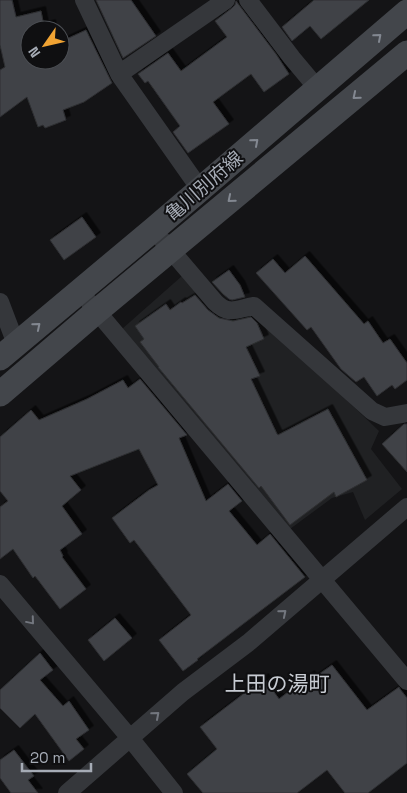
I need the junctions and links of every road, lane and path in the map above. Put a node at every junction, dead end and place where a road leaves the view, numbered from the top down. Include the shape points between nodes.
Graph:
1 (84, 0) edge
2 (226, 0) edge
3 (248, 0) edge
4 (407, 12) edge
5 (407, 53) edge
6 (119, 74) junction
7 (318, 89) junction
8 (200, 189) junction
9 (154, 229) junction
10 (171, 250) junction
11 (80, 291) junction
12 (0, 302) edge
13 (97, 311) junction
14 (8, 351) edge
15 (0, 394) edge
16 (407, 413) edge
17 (407, 507) edge
18 (322, 580) junction
19 (0, 584) edge
20 (407, 681) edge
21 (130, 738) junction
22 (67, 793) edge
23 (174, 793) edge

1 - 6 street
2 - 6 street
3 - 7 street
7 -> 4 main road, 亀川別府線
5 -> 10 main road, 亀川別府線
6 - 8 street
8 -> 7 main road, 亀川別府線
8 - 9 main road, 亀川別府線
9 - 10 street
9 - 11 main road, 亀川別府線
10 - 13 main road, 亀川別府線
10 - 16 street via 222,309 228,311 254,306 372,410 385,416
11 - 13 street
14 -> 11 main road, 亀川別府線
12 - 14 street
13 - 15 main road, 亀川別府線
13 - 18 street
17 - 18 street
18 - 20 street
21 -> 18 street
19 -> 21 street
21 - 22 street
21 - 23 street

